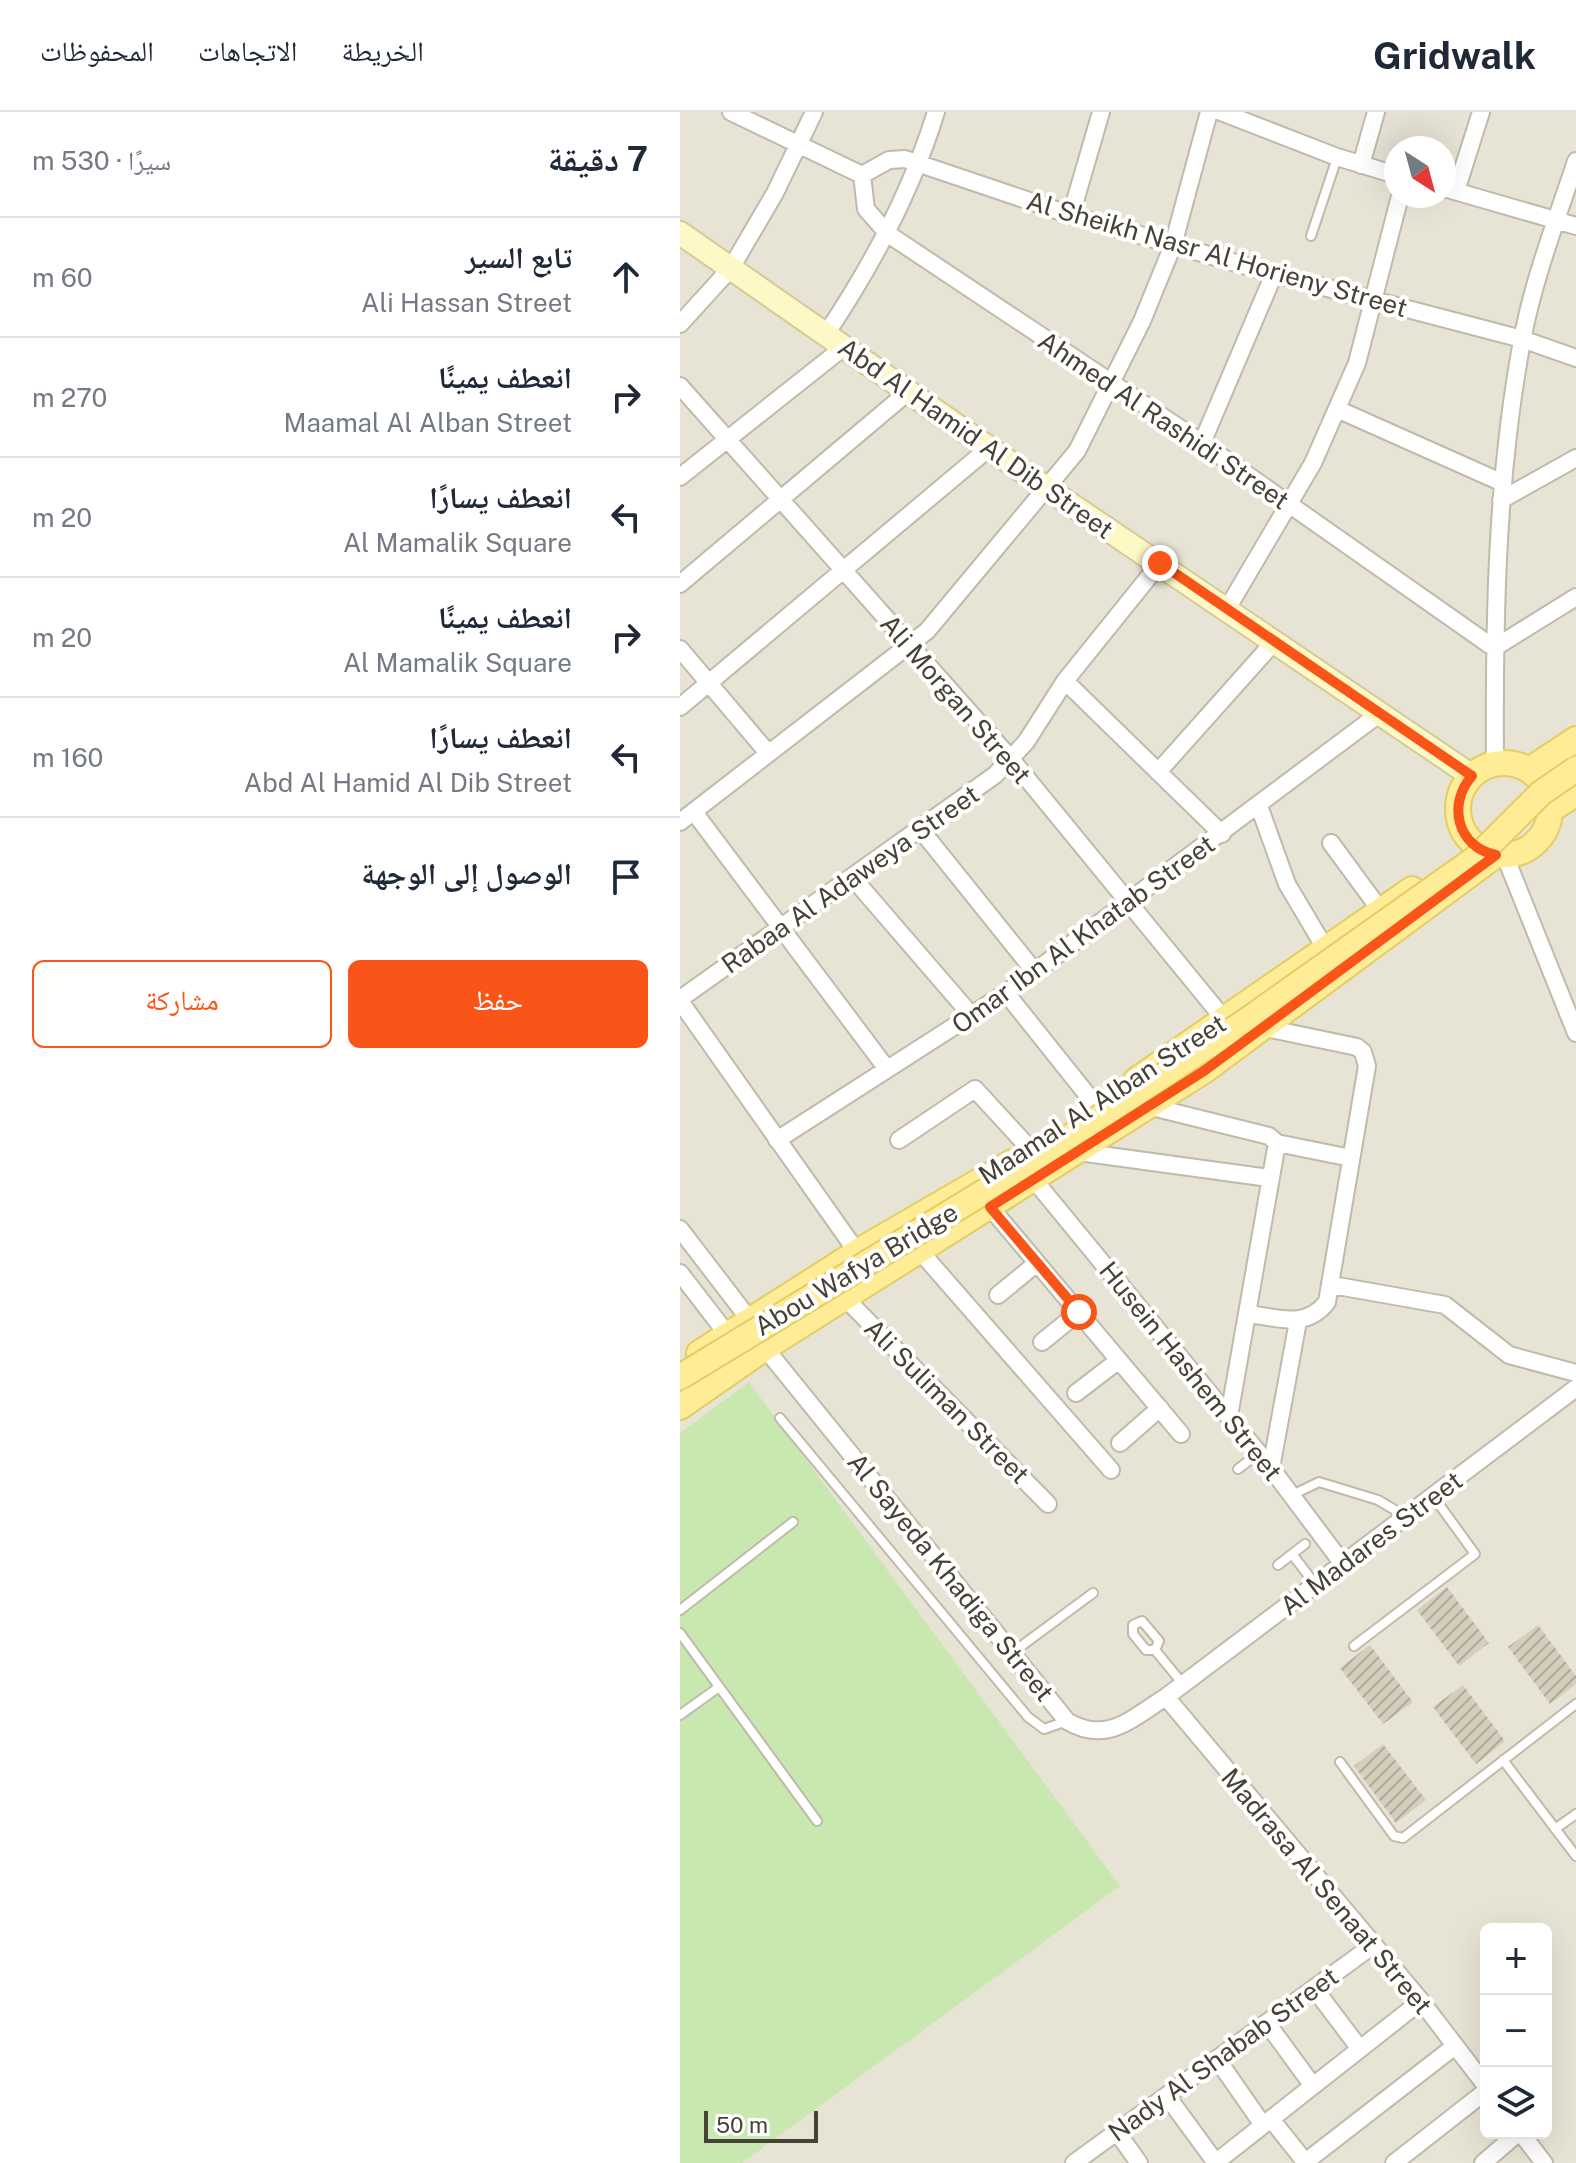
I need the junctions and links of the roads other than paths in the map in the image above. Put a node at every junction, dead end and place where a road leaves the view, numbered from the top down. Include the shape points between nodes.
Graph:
1 (731, 112) edge
2 (814, 112) edge
3 (936, 112) edge
4 (1101, 112) edge
5 (1209, 112) edge
6 (1221, 112) edge
7 (1376, 112) edge
8 (1481, 112) edge
9 (1262, 119) edge
10 (800, 145) junction
11 (1337, 157) junction
12 (1576, 161) edge
13 (920, 164) junction
14 (1361, 165) junction
15 (1384, 172) edge
16 (862, 175) junction
17 (1456, 175) edge
18 (1456, 192) edge
19 (1397, 208) edge
20 (1071, 215) junction
21 (1557, 220) junction
22 (1576, 226) edge
23 (680, 233) edge
24 (888, 234) junction
25 (1311, 236) dead end
26 (1173, 245) junction
27 (731, 268) junction
28 (1274, 274) junction
29 (1375, 300) junction
30 (680, 324) edge
31 (1522, 339) junction
32 (835, 340) junction
33 (1576, 358) edge
34 (1111, 384) junction
35 (680, 386) edge
36 (908, 392) junction
37 (1337, 409) junction
38 (727, 436) junction
39 (1202, 443) junction
40 (989, 448) junction
41 (1576, 458) edge
42 (680, 477) edge
43 (1503, 483) junction
44 (1048, 489) junction
45 (784, 499) junction
46 (1501, 500) junction
47 (1289, 504) junction
48 (1160, 563) junction
49 (844, 571) junction
50 (680, 584) edge
51 (1576, 597) edge
52 (1227, 609) junction
53 (1273, 643) junction
54 (912, 645) junction
55 (1494, 648) junction
56 (680, 649) edge
57 (1065, 681) junction
58 (709, 683) junction
59 (680, 707) edge
60 (1379, 714) junction
61 (1576, 739) edge
62 (768, 753) junction
63 (1011, 759) junction
64 (1495, 764) junction
65 (1576, 769) edge
66 (1529, 770) junction
67 (1158, 772) junction
68 (1472, 776) junction
69 (1576, 794) edge
70 (1259, 806) junction
71 (1550, 810) junction
72 (694, 812) junction
73 (680, 822) edge
74 (921, 830) junction
75 (1222, 834) junction
76 (1331, 843) dead end
77 (1492, 852) junction
78 (853, 878) junction
79 (1127, 904) junction
80 (1381, 911) junction
81 (781, 928) junction
82 (1325, 948) junction
83 (1035, 972) junction
84 (1006, 993) junction
85 (680, 1000) edge
86 (972, 1016) junction
87 (1224, 1019) junction
88 (1266, 1028) junction
89 (1576, 1033) edge
90 (887, 1069) junction
91 (1148, 1106) junction
92 (1097, 1107) junction
93 (777, 1140) junction
94 (899, 1140) dead end
95 (1277, 1143) junction
96 (1031, 1150) junction
97 (1079, 1152) junction
98 (1351, 1158) junction
99 (1269, 1178) junction
100 (1035, 1181) junction
101 (990, 1207) junction
102 (680, 1229) edge
103 (919, 1250) junction
104 (857, 1252) junction
105 (1037, 1263) junction
106 (680, 1273) edge
107 (808, 1284) junction
108 (1332, 1285) junction
109 (998, 1295) dead end
110 (836, 1304) junction
111 (1079, 1312) junction
112 (1249, 1314) junction
113 (749, 1319) junction
114 (1298, 1321) junction
115 (727, 1334) junction
116 (1042, 1342) dead end
117 (765, 1348) junction
118 (1119, 1360) junction
119 (680, 1365) edge
120 (1576, 1373) edge
121 (680, 1377) edge
122 (1576, 1388) edge
123 (1076, 1393) dead end
124 (691, 1395) edge
125 (680, 1407) edge
126 (1160, 1408) junction
127 (1229, 1416) junction
128 (780, 1418) dead end
129 (1181, 1434) dead end
130 (1120, 1443) dead end
131 (1259, 1453) junction
132 (1271, 1468) junction
133 (1238, 1469) dead end
134 (1111, 1470) dead end
135 (1292, 1495) junction
136 (1433, 1496) junction
137 (1048, 1504) dead end
138 (1405, 1517) junction
139 (793, 1522) dead end
140 (1305, 1544) dead end
141 (1292, 1554) junction
142 (1343, 1564) junction
143 (1278, 1565) dead end
144 (1316, 1584) junction
145 (1093, 1593) dead end
146 (680, 1610) edge
147 (680, 1633) edge
148 (1354, 1646) dead end
149 (1155, 1650) dead end
150 (1012, 1653) junction
151 (1183, 1684) junction
152 (719, 1687) junction
153 (1166, 1697) junction
154 (1576, 1704) edge
155 (680, 1715) edge
156 (1067, 1721) junction
157 (1503, 1760) junction
158 (1340, 1762) dead end
159 (1576, 1814) edge
160 (817, 1821) dead end
161 (1555, 1829) junction
162 (1576, 1856) edge
163 (1372, 1946) junction
164 (1314, 1988) junction
165 (1421, 2001) junction
166 (1267, 2023) junction
167 (1455, 2046) junction
168 (1360, 2049) junction
169 (1217, 2059) junction
170 (1480, 2080) edge
171 (1313, 2086) junction
172 (1480, 2093) edge
173 (1167, 2096) junction
174 (1267, 2122) junction
175 (1117, 2132) junction
176 (1513, 2139) edge
177 (1525, 2139) edge
178 (1074, 2163) edge
179 (1139, 2163) edge
180 (1215, 2163) edge
181 (1305, 2163) edge
182 (1394, 2163) edge
183 (1483, 2163) edge
184 (1544, 2163) edge

1 - 10 street
2 - 10 street
3 - 13 street
4 - 20 street
5 - 26 street
6 - 9 street
7 - 14 street
8 - 17 street
9 - 11 street
10 - 16 street
10 - 27 street
11 - 14 street
11 - 25 lane
12 - 21 street
13 - 16 street, Al Sheikh Nasr Al Horieny Street via 889,160
13 - 20 street, Al Sheikh Nasr Al Horieny Street
13 - 24 street
14 - 15 street
16 - 24 street, Ahmed Al Rashidi Street via 866,209
18 - 21 street
19 - 29 street
20 - 26 street, Al Sheikh Nasr Al Horieny Street
21 - 22 street
21 - 31 street
23 - 27 street, Abd Al Hamid Al Dib Street
24 - 32 street
24 - 34 street, Ahmed Al Rashidi Street
26 - 28 street, Al Sheikh Nasr Al Horieny Street
26 - 34 street
27 - 30 street
27 - 32 street, Abd Al Hamid Al Dib Street
28 - 29 street, Al Sheikh Nasr Al Horieny Street
28 - 39 street
29 - 31 street, Al Sheikh Nasr Al Horieny Street
29 - 37 street
31 - 33 street, Al Sheikh Nasr Al Horieny Street
31 - 43 street
32 - 36 street, Abd Al Hamid Al Dib Street
32 - 38 street
34 - 39 street, Ahmed Al Rashidi Street
34 - 44 street via 1077,451
35 - 38 street, Ali Morgan Street
36 - 40 street, Abd Al Hamid Al Dib Street
36 - 45 street
37 - 43 street
37 - 47 street
38 - 42 street
38 - 45 street, Ali Morgan Street
39 - 47 street, Ahmed Al Rashidi Street
40 - 44 street, Abd Al Hamid Al Dib Street
40 - 49 street
41 - 46 street
43 - 46 street
44 - 48 street, Abd Al Hamid Al Dib Street
44 - 54 street
45 - 49 street, Ali Morgan Street
45 - 50 street
46 - 55 street
47 - 52 street
47 - 55 street, Ahmed Al Rashidi Street
48 - 52 street, Abd Al Hamid Al Dib Street
48 - 57 street, Rabaa Al Adaweya Street
49 - 54 street, Ali Morgan Street
49 - 58 street
51 - 55 street
52 - 53 street, Abd Al Hamid Al Dib Street
53 - 60 street, Abd Al Hamid Al Dib Street
53 - 67 street
54 - 62 street
54 - 63 street, Ali Morgan Street
55 - 64 street
56 - 58 street
57 - 63 street, Rabaa Al Adaweya Street
57 - 67 street
58 - 59 street
58 - 62 street
60 - 68 street, Abd Al Hamid Al Dib Street
60 - 70 street, Omar Ibn Al Khatab Street
61 - 66 main road
62 - 72 street
63 - 74 street, Rabaa Al Adaweya Street
63 - 79 street, Ali Morgan Street
64 - 66 main road
64 - 68 main road
65 - 121 main road, Abou Wafya Bridge, bridge via 1541,793 1476,858 1246,1021 1015,1173
66 - 71 main road via 1543,785
67 - 75 street
68 - 77 main road via 1462,789 1457,812 1461,828
69 - 71 main road
70 - 75 street, Omar Ibn Al Khatab Street
70 - 82 street via 1287,884
71 - 77 main road via 1536,842 1522,852
72 - 73 street
72 - 81 street
74 - 78 street, Rabaa Al Adaweya Street
74 - 83 street
75 - 79 street, Omar Ibn Al Khatab Street
76 - 80 street
77 - 80 main road, Maamal Al Alban Street
77 - 88 main road, Maamal Al Alban Street
77 - 89 street
78 - 81 street, Rabaa Al Adaweya Street
78 - 86 street
79 - 83 street, Omar Ibn Al Khatab Street
79 - 87 street, Ali Morgan Street
80 - 82 main road, Maamal Al Alban Street
81 - 85 street, Rabaa Al Adaweya Street
81 - 90 street
82 - 87 main road, Maamal Al Alban Street
83 - 84 street, Omar Ibn Al Khatab Street
84 - 86 street, Omar Ibn Al Khatab Street
84 - 92 street
85 - 93 street
86 - 90 street, Omar Ibn Al Khatab Street
87 - 92 main road, Maamal Al Alban Street
88 - 91 main road, Maamal Al Alban Street
88 - 98 street via 1363,1052 1367,1066
90 - 93 street, Omar Ibn Al Khatab Street
91 - 95 street via 1269,1136
91 - 97 main road, Maamal Al Alban Street
92 - 96 main road, Maamal Al Alban Street
93 - 104 street
94 - 96 street via 975,1089
95 - 98 street
95 - 99 street
96 - 104 main road, Maamal Al Alban Street
97 - 99 street
97 - 100 main road, Maamal Al Alban Street
98 - 108 street
99 - 112 street
100 - 101 main road, Maamal Al Alban Street
100 - 127 street, Husein Hashem Street
101 - 103 main road, Maamal Al Alban Street
101 - 105 street
102 - 113 street
103 - 110 main road, Maamal Al Alban Street
103 - 134 street
104 - 107 main road, Maamal Al Alban Street
105 - 109 street
105 - 111 street
106 - 115 street
107 - 110 main road
107 - 113 main road, Maamal Al Alban Street
108 - 114 street via 1319,1312
108 - 120 street via 1445,1305 1509,1355
110 - 117 main road, Maamal Al Alban Street
110 - 137 street, Ali Suliman Street
111 - 116 street
111 - 118 street
112 - 114 street
112 - 127 street
113 - 115 main road, Maamal Al Alban Street
114 - 132 street
115 - 119 main road, Maamal Al Alban Street
117 - 124 main road, Maamal Al Alban Street
117 - 150 street, Al Sayeda Khadiga Street
118 - 123 street
118 - 126 street
122 - 136 street, Al Madares Street
124 - 125 main road, Maamal Al Alban Street
126 - 129 street
126 - 130 street
127 - 131 street, Husein Hashem Street
128 - 156 lane via 1028,1717 1044,1729
131 - 132 street, Husein Hashem Street
131 - 133 lane
132 - 135 street, Husein Hashem Street
135 - 138 lane via 1319,1482 1378,1500
135 - 142 street, Husein Hashem Street
136 - 138 street, Al Madares Street
136 - 148 lane via 1475,1554
138 - 142 street, Al Madares Street
139 - 146 lane
140 - 141 lane
141 - 143 lane
141 - 144 lane
142 - 144 street, Al Madares Street
144 - 151 street, Al Madares Street
145 - 150 lane
147 - 152 lane
149 - 151 lane
150 - 156 street, Al Sayeda Khadiga Street
151 - 153 street, Al Madares Street
152 - 155 lane
152 - 160 lane
153 - 156 street, Al Sayeda Khadiga Street via 1116,1728 1097,1733
153 - 163 street, Madrasa Al Senaat Street
154 - 157 lane
157 - 158 lane via 1403,1838 1394,1836
157 - 161 lane
159 - 161 lane
161 - 162 lane
163 - 164 street, Nady Al Shabab Street
163 - 165 street, Madrasa Al Senaat Street
164 - 166 street, Nady Al Shabab Street
164 - 168 street
165 - 167 street, Madrasa Al Senaat Street
165 - 168 street
166 - 169 street, Nady Al Shabab Street
166 - 171 street
167 - 170 street, Madrasa Al Senaat Street
167 - 181 street
168 - 171 street
169 - 173 street, Nady Al Shabab Street
169 - 174 street
171 - 174 street
172 - 182 street
173 - 175 street, Nady Al Shabab Street
173 - 180 street
174 - 180 street
174 - 181 street
175 - 178 street, Nady Al Shabab Street
175 - 179 street
176 - 183 street
177 - 184 street

